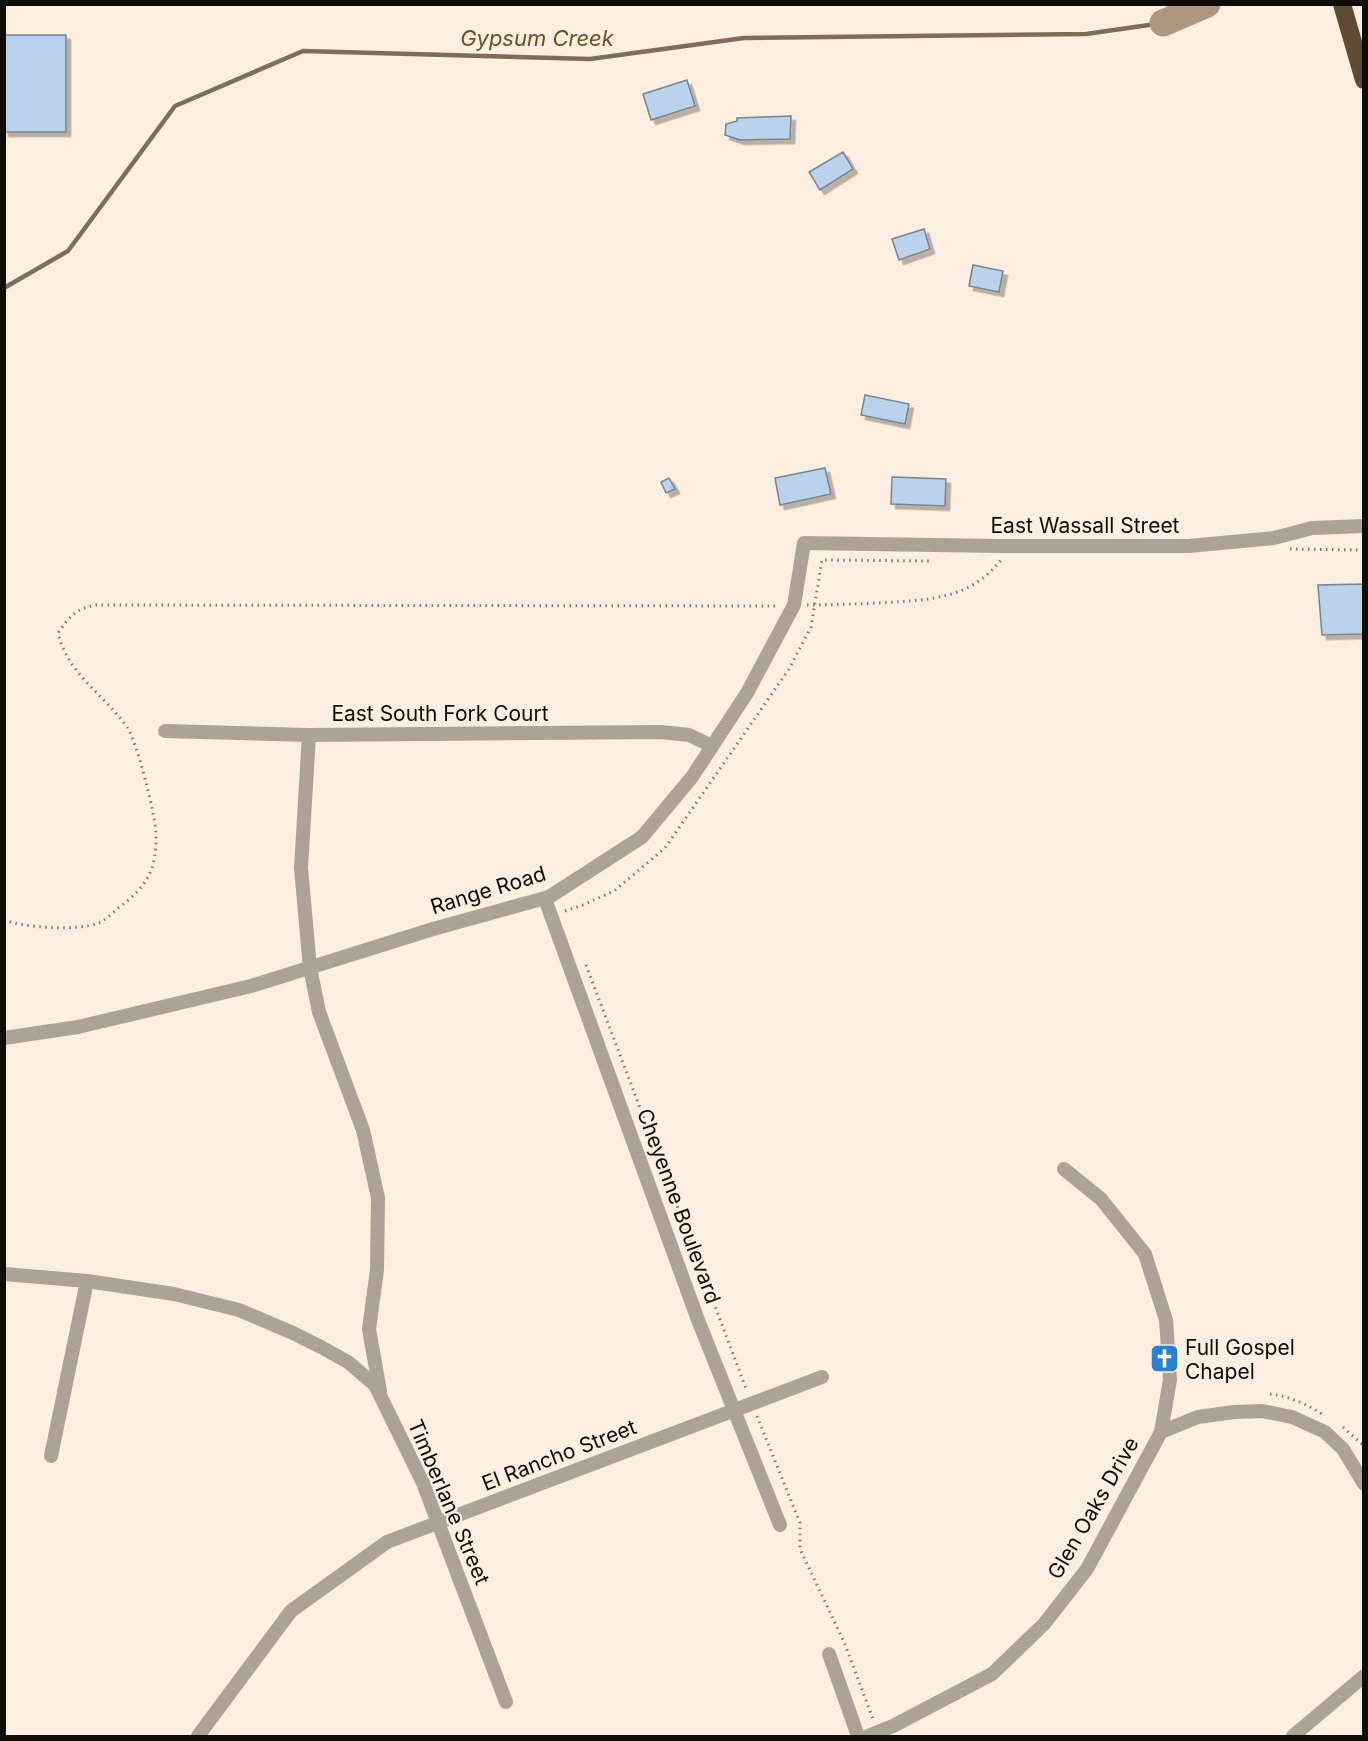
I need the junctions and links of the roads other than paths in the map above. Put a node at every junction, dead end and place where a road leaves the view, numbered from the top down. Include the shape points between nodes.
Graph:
1 (1342, 4) edge
2 (1364, 80) edge
3 (1364, 526) edge
4 (804, 543) joint
5 (165, 731) dead end
6 (309, 735) junction
7 (712, 746) junction
8 (545, 899) junction
9 (310, 968) junction
10 (4, 1038) edge
11 (1064, 1169) dead end
12 (4, 1274) edge
13 (87, 1281) junction
14 (822, 1377) dead end
15 (381, 1396) junction
16 (734, 1411) junction
17 (1161, 1432) junction
18 (51, 1456) dead end
19 (1364, 1484) edge
20 (438, 1523) junction
21 (780, 1525) dead end
22 (829, 1654) dead end
23 (1364, 1676) edge
24 (506, 1702) dead end
25 (873, 1735) edge
26 (198, 1737) edge
27 (858, 1737) edge
28 (1293, 1737) edge

1 - 2 highway
3 - 4 street, East Wassall Street via 1312,528 1274,538 1190,546
4 - 7 street, Range Road via 794,605 747,693
5 - 6 street, East South Fork Court
6 - 7 street, East South Fork Court via 661,732 688,735
6 - 9 street via 301,868
7 - 8 street, Range Road via 692,777 642,837
8 - 9 street, Range Road
8 - 16 street, Cheyenne Boulevard
9 - 10 street, Range Road via 252,986 78,1027
9 - 15 street via 319,1012 363,1130 378,1198 369,1329
11 - 17 street via 1101,1199 1145,1254 1166,1320 1170,1380
12 - 13 street, Timberlane Street
13 - 15 street, Timberlane Street via 174,1294 239,1310 348,1362 375,1385
13 - 18 street
14 - 16 street, El Rancho Street
15 - 20 street, Timberlane Street
16 - 20 street, El Rancho Street
16 - 21 street, Cheyenne Boulevard
17 - 19 street, Glen Oaks Drive via 1198,1417 1234,1412 1262,1411 1292,1418 1325,1431 1343,1449
17 - 25 street, Glen Oaks Drive via 1087,1569 1044,1624 992,1674
20 - 24 street, Timberlane Street
20 - 26 street, El Rancho Street via 387,1542 291,1611
22 - 27 street
23 - 28 street

